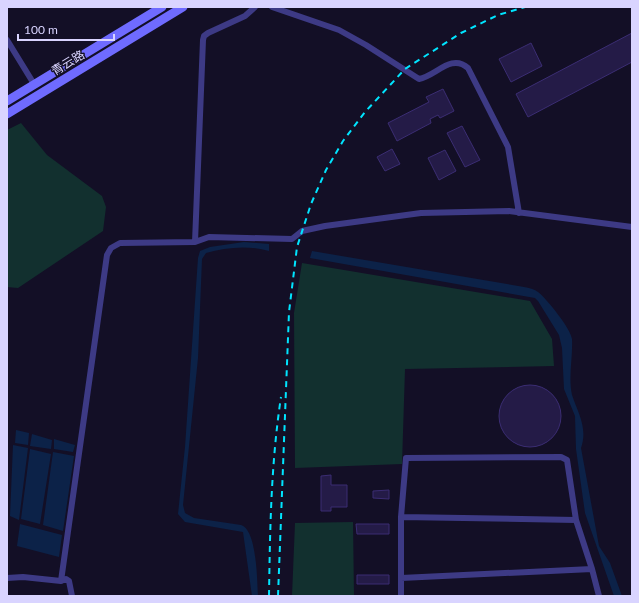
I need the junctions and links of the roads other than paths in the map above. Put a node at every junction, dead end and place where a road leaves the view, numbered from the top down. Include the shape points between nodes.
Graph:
1 (162, 7) edge
2 (182, 7) edge
3 (255, 7) edge
4 (272, 7) edge
5 (7, 40) edge
6 (34, 84) junction
7 (7, 101) edge
8 (7, 114) edge
9 (519, 213) junction
10 (632, 227) edge
11 (195, 242) junction
12 (401, 517) junction
13 (576, 520) junction
14 (592, 569) junction
15 (7, 578) edge
16 (401, 578) junction
17 (61, 581) junction
18 (72, 596) edge
19 (401, 596) edge
20 (599, 596) edge

1 - 6 street, 青云路
2 - 8 street, 青云路
3 - 11 street via 245,16 208,33 203,40
4 - 9 street via 339,30 366,44 418,79 451,63 463,63 468,68 508,147
5 - 6 street
6 - 7 street, 青云路
9 - 10 street
9 - 11 street via 421,213 325,226 302,231 292,239 209,237
11 - 17 street via 120,243 111,248 107,255
12 - 13 street
12 - 13 street via 406,458 561,457 567,460
12 - 16 street
13 - 14 street
14 - 16 street
14 - 20 street
15 - 17 street
16 - 19 street
17 - 18 street via 69,581

